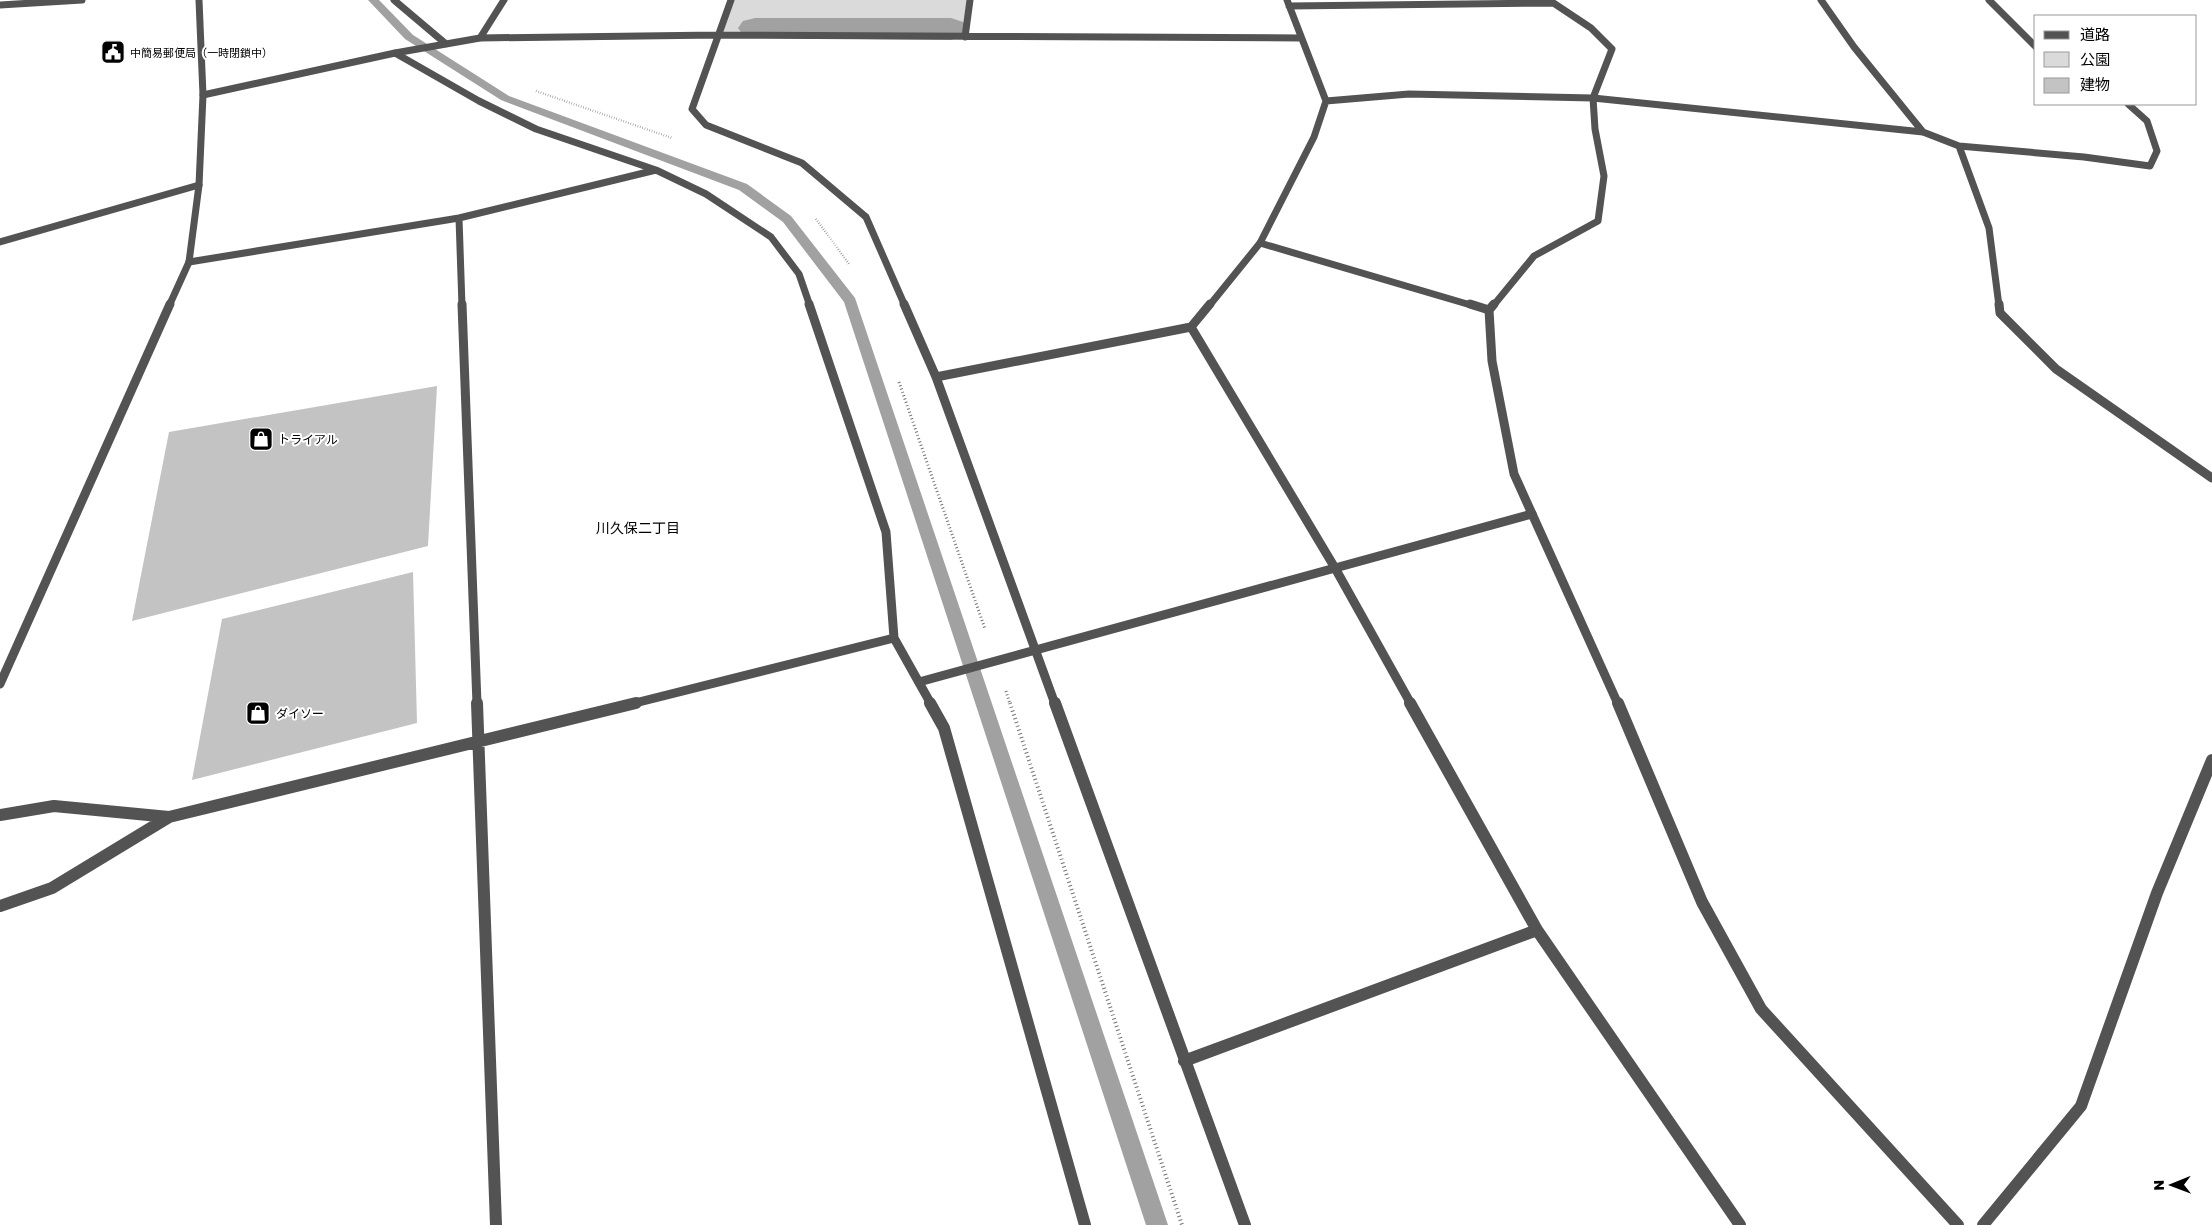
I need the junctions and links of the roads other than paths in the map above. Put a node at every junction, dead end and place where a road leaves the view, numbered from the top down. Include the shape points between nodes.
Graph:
1 (82, 0) edge
2 (199, 0) edge
3 (394, 0) edge
4 (504, 0) edge
5 (731, 0) edge
6 (970, 0) edge
7 (1820, 0) edge
8 (1989, 0) edge
9 (1551, 2) edge
10 (1288, 3) edge
11 (0, 6) edge
12 (717, 35) junction
13 (965, 37) junction
14 (480, 38) junction
15 (1301, 38) junction
16 (446, 44) junction
17 (2034, 44) edge
18 (395, 53) junction
19 (203, 94) junction
20 (1593, 98) junction
21 (1326, 101) junction
22 (2129, 105) edge
23 (1923, 132) junction
24 (1959, 146) junction
25 (656, 170) junction
26 (199, 185) junction
27 (459, 218) junction
28 (0, 242) edge
29 (1260, 243) junction
30 (189, 262) junction
31 (1489, 310) junction
32 (1191, 327) junction
33 (936, 377) junction
34 (2212, 478) edge
35 (1532, 514) junction
36 (1335, 568) junction
37 (894, 638) junction
38 (1034, 650) junction
39 (919, 682) junction
40 (0, 684) edge
41 (477, 743) junction
42 (2212, 760) edge
43 (0, 815) edge
44 (169, 817) junction
45 (0, 906) edge
46 (1537, 930) junction
47 (1184, 1061) junction
48 (496, 1225) edge
49 (1085, 1225) edge
50 (1245, 1225) edge
51 (1740, 1225) edge
52 (1958, 1225) edge
53 (1983, 1225) edge

1 - 11 street
2 - 19 street
3 - 16 street
4 - 14 street
5 - 12 street
6 - 13 street
7 - 23 street
8 - 17 street
9 - 10 street
9 - 20 street via 1591,28 1612,49
10 - 15 street
12 - 13 street
12 - 14 street
12 - 33 street via 692,109 706,125 802,163 866,217
13 - 15 street
14 - 16 street
15 - 21 street
16 - 18 street
18 - 19 street
18 - 25 street via 536,129
19 - 26 street
20 - 21 street via 1409,94
20 - 23 street
20 - 31 street via 1604,176 1598,221 1534,256
21 - 29 street via 1314,137
22 - 24 street via 2147,121 2157,151 2150,166 2084,156
23 - 24 street
24 - 34 street via 1989,228 2000,313 2056,369
25 - 27 street
25 - 37 street via 706,194 771,237 799,274 886,532
26 - 28 street
26 - 30 street
27 - 30 street
27 - 41 street
29 - 31 street
29 - 32 street
30 - 40 street
31 - 35 street via 1492,361 1514,474
32 - 33 street
32 - 36 street
33 - 38 street
35 - 36 street
35 - 52 street via 1604,671 1702,902 1761,1010
36 - 38 street
36 - 46 street
37 - 39 street
37 - 41 street
38 - 39 street
38 - 47 street
39 - 49 street via 944,728
41 - 44 street
41 - 48 street
42 - 53 street via 2157,893 2081,1106
43 - 44 street via 54,806
44 - 45 street via 52,888
46 - 47 street
46 - 51 street
47 - 50 street

